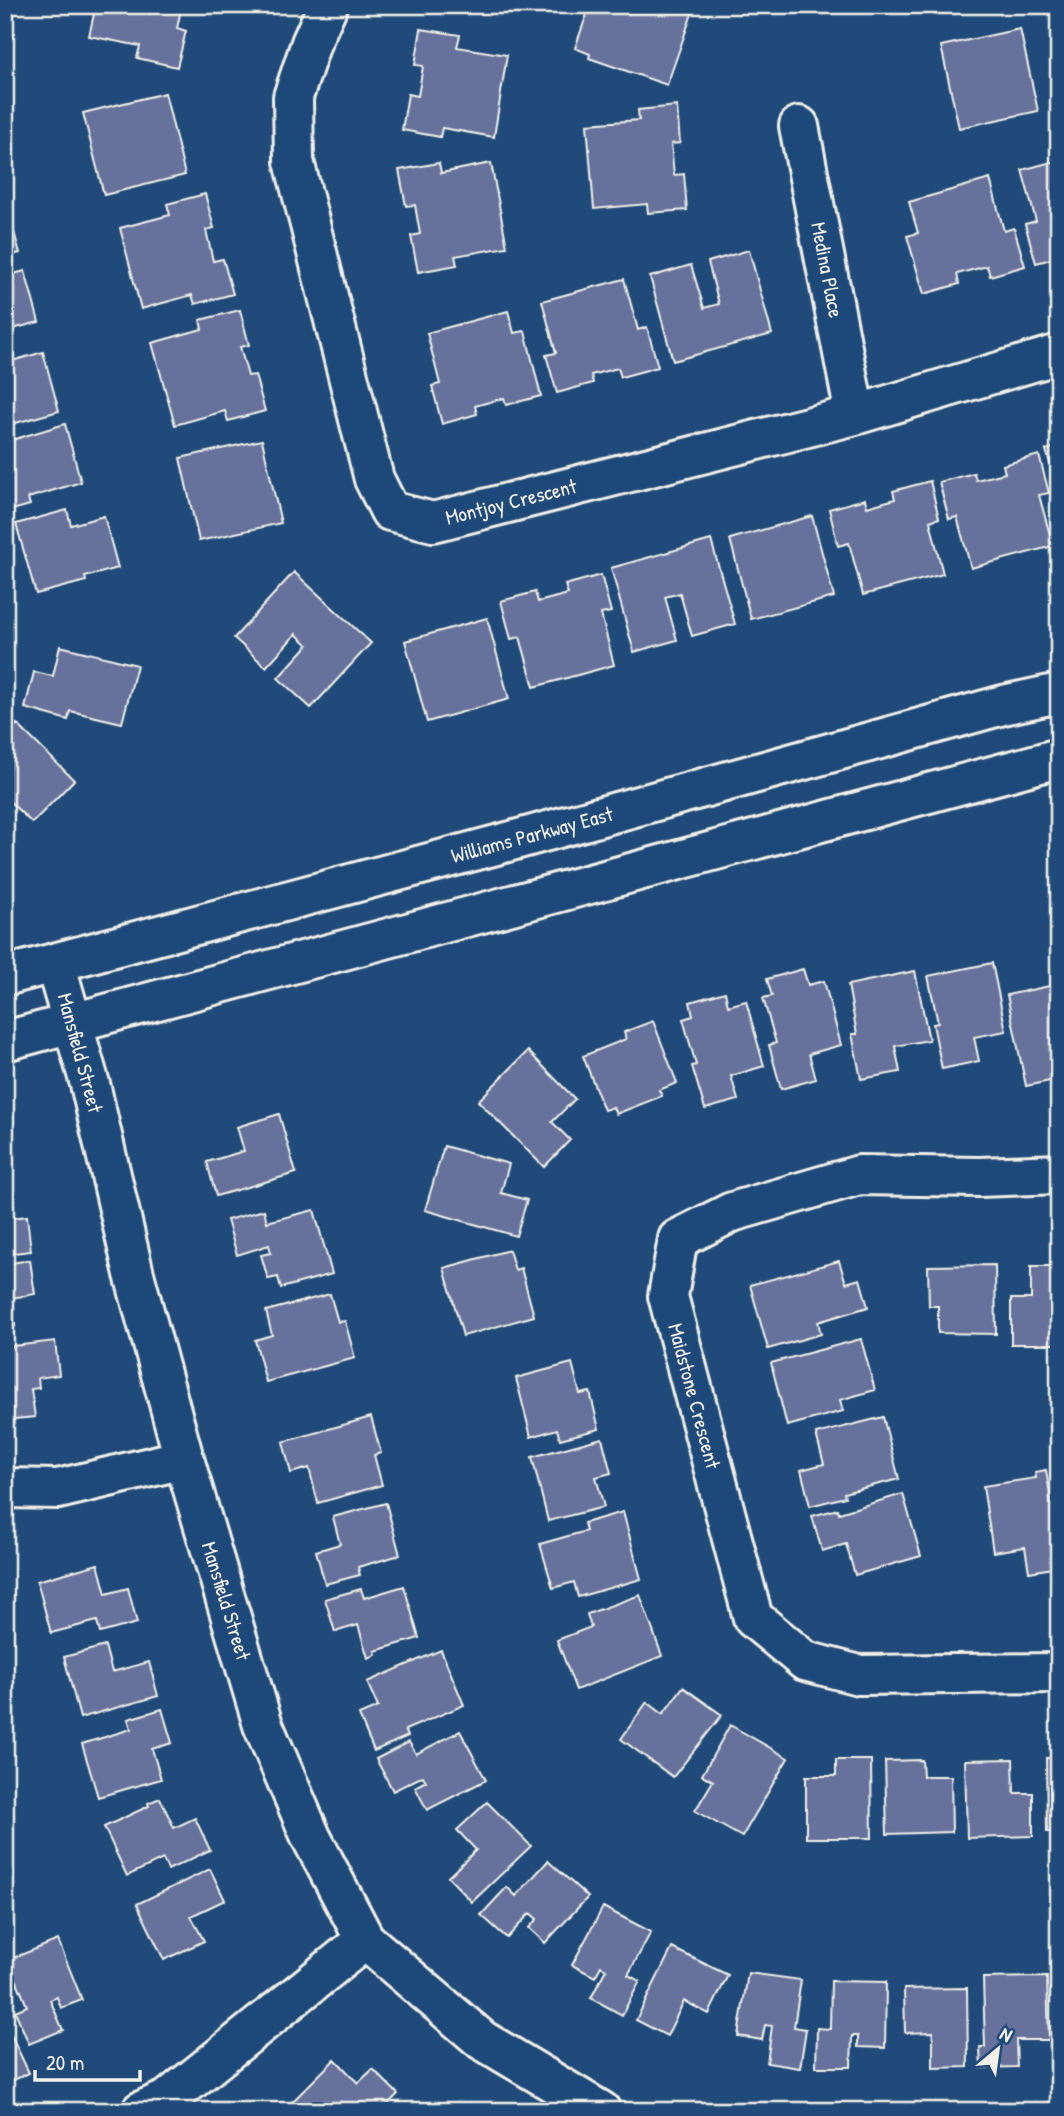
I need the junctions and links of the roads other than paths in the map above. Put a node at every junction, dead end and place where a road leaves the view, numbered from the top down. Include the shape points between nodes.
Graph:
1 (328, 5) edge
2 (799, 125) dead end
3 (1059, 354) edge
4 (855, 415) junction
5 (1059, 693) edge
6 (1059, 758) edge
7 (55, 964) junction
8 (5, 976) edge
9 (72, 1023) junction
10 (5, 1041) edge
11 (1059, 1174) edge
12 (184, 1459) junction
13 (5, 1488) edge
14 (1059, 1673) edge
15 (365, 1940) junction
16 (141, 2111) edge
17 (601, 2111) edge

1 - 4 street, Montjoy Crescent via 293,97 294,161 374,479 390,511 433,523
2 - 4 street, Medina Place
3 - 4 street, Montjoy Crescent
5 - 7 street, Williams Parkway East
6 - 9 street
7 - 8 street, Williams Parkway East
7 - 9 street, Mansfield Street
9 - 10 street
9 - 12 street, Mansfield Street
11 - 14 street, Maidstone Crescent via 859,1175 732,1212 678,1240 668,1296 753,1618 804,1661 859,1675
12 - 13 street via 58,1489
12 - 15 street, Mansfield Street via 263,1725 311,1837
15 - 16 street via 168,2099
15 - 17 street, Mansfield Street via 482,2040

